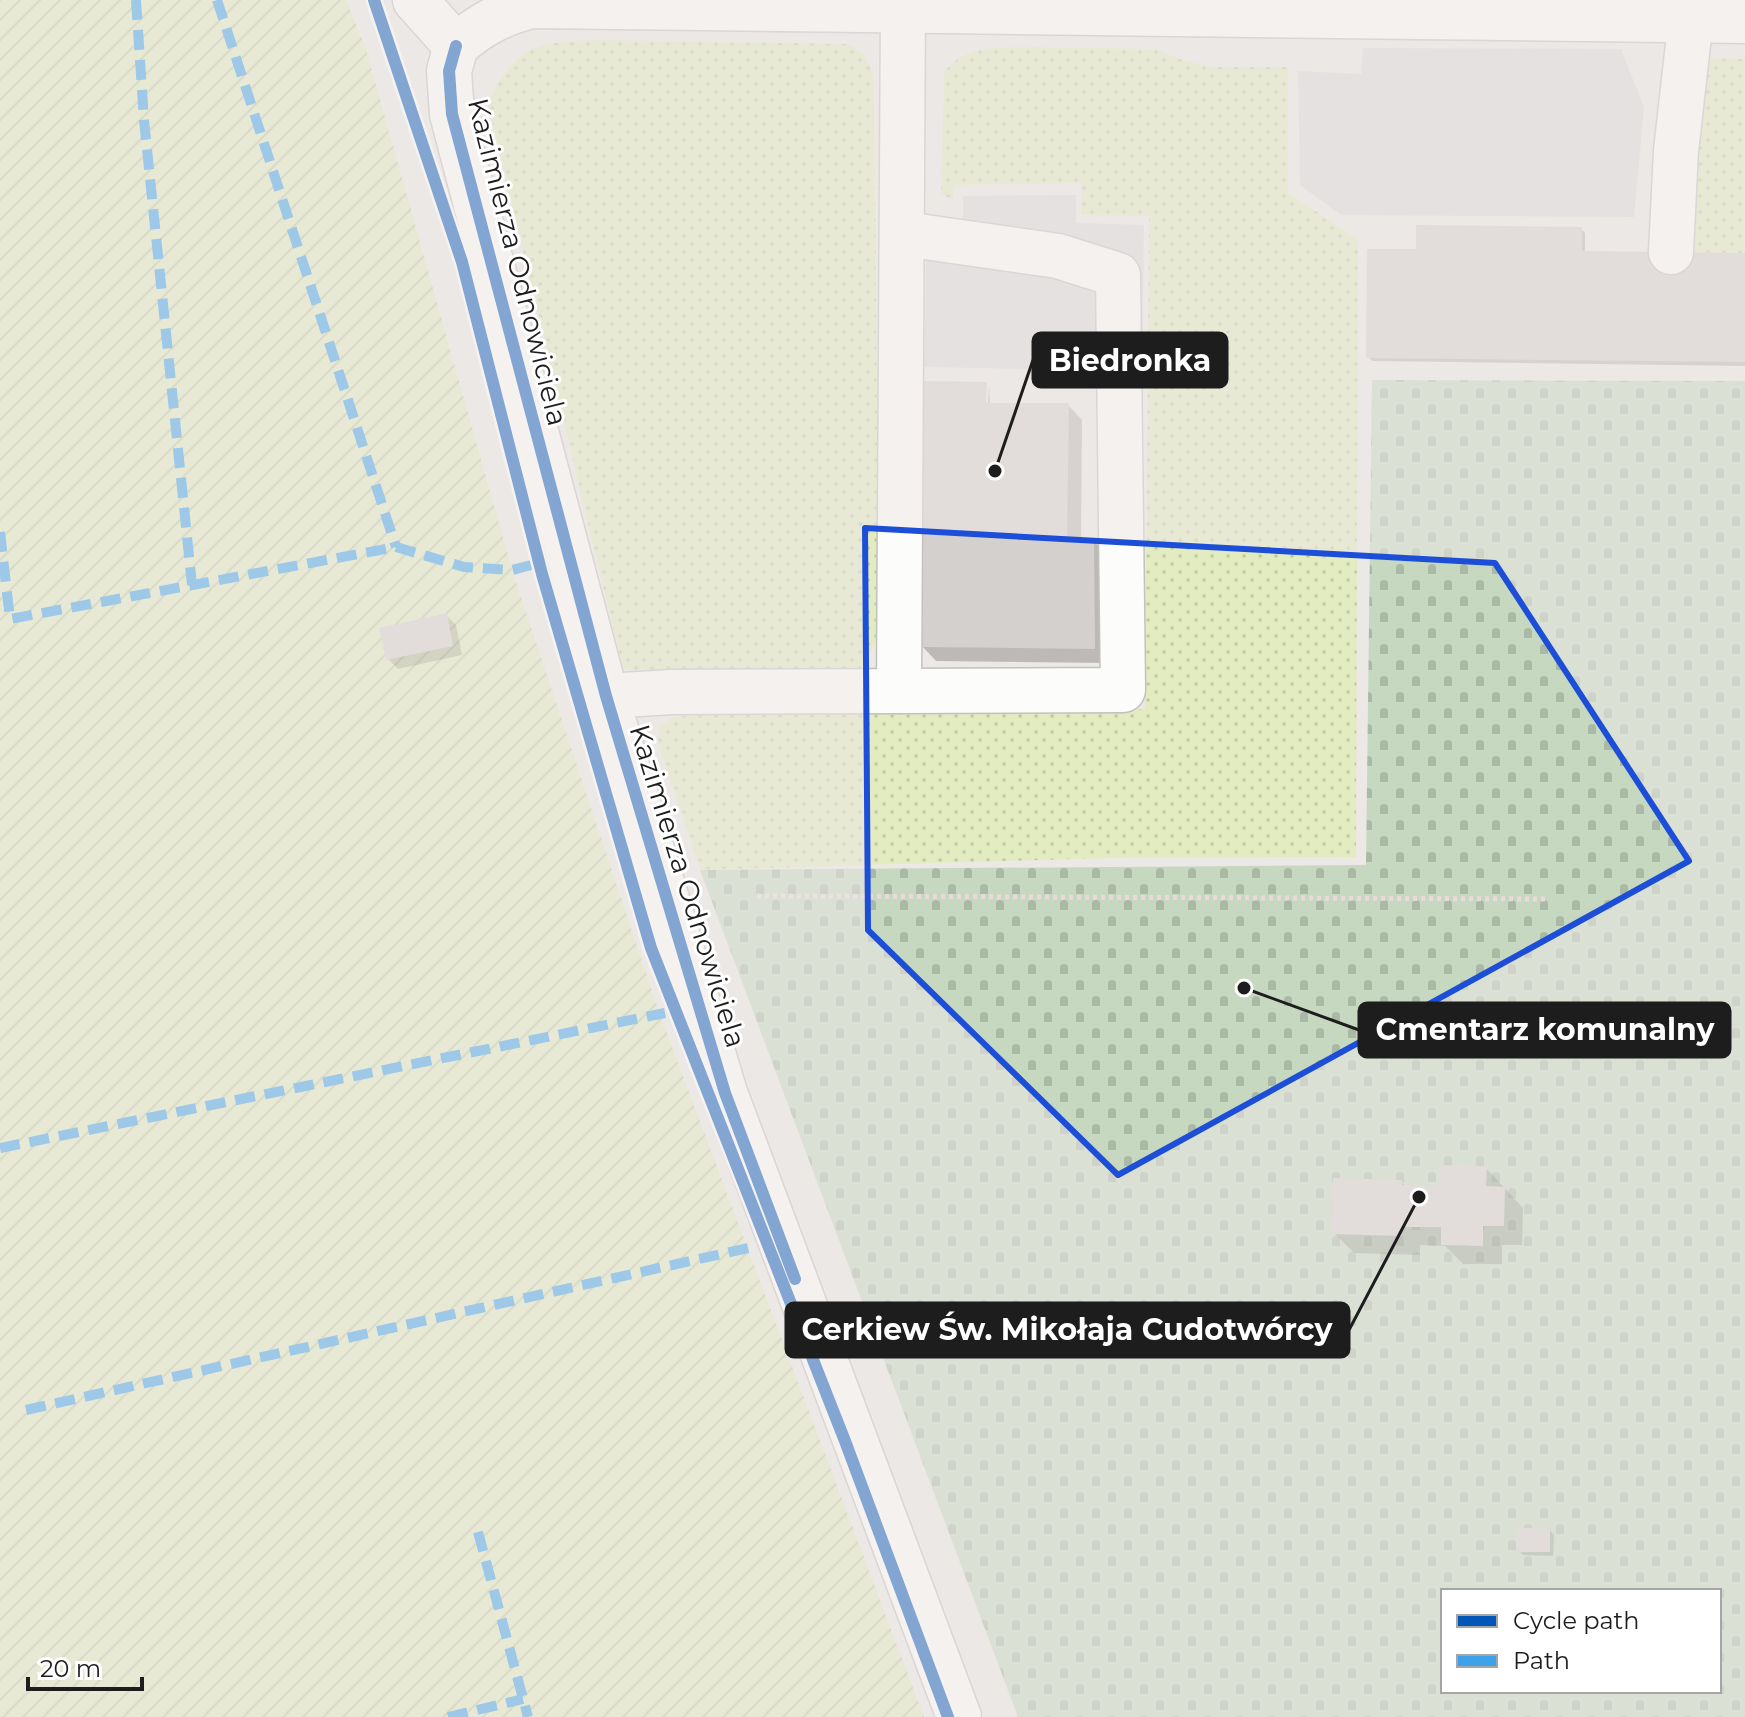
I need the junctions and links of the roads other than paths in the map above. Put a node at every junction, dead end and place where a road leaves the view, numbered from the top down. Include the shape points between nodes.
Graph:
1 (415, 0) edge
2 (904, 6) edge
3 (1252, 8) edge
4 (1693, 10) edge
5 (1745, 21) edge
6 (456, 46) junction
7 (904, 234) junction
8 (1671, 252) dead end
9 (899, 691) junction
10 (606, 696) junction
11 (959, 1717) edge

1 - 6 street
2 - 3 street
2 - 6 street via 532,6 482,23
2 - 7 street
3 - 4 street
4 - 5 street
4 - 8 street via 1676,151
6 - 10 street, Kazimierza Odnowiciela via 449,71 452,114
7 - 9 street
7 - 9 street via 1058,256 1118,275 1123,690
9 - 10 street
10 - 11 street, Kazimierza Odnowiciela via 725,1093

